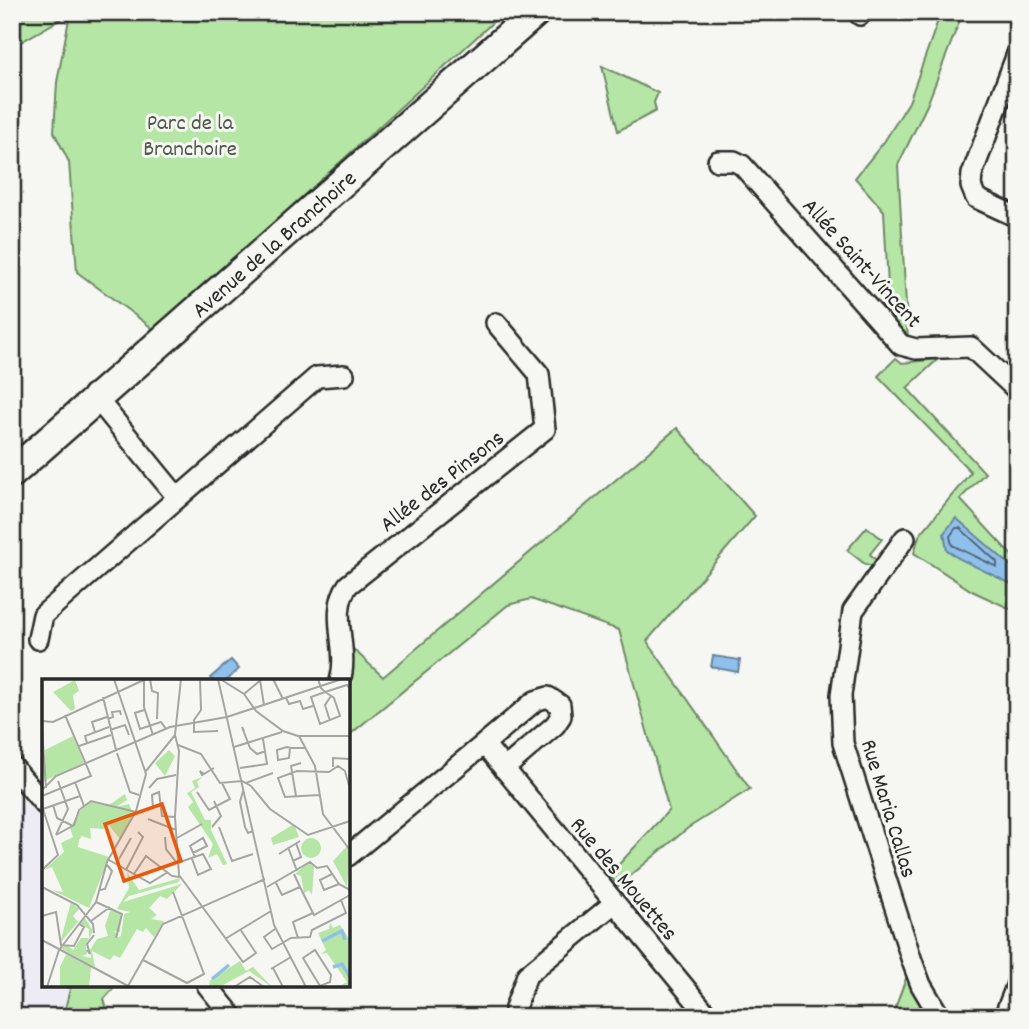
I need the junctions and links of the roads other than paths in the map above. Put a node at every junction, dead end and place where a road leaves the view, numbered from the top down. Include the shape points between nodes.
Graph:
1 (536, 12) edge
2 (1017, 54) edge
3 (718, 161) dead end
4 (1017, 217) edge
5 (496, 323) dead end
6 (344, 375) dead end
7 (1017, 390) edge
8 (95, 397) junction
9 (12, 473) edge
10 (177, 497) junction
11 (905, 538) dead end
12 (38, 639) dead end
13 (340, 679) edge
14 (484, 744) junction
15 (12, 766) edge
16 (504, 769) junction
17 (42, 802) edge
18 (350, 854) edge
19 (613, 904) junction
20 (1017, 984) edge
21 (209, 987) edge
22 (515, 1008) dead end
23 (233, 1017) edge
24 (709, 1017) edge
25 (940, 1017) edge
26 (1004, 1017) edge

1 - 8 main road, Avenue de la Branchoire
2 - 4 street via 971,186 976,198
3 - 7 street, Allée Saint-Vincent via 742,165 901,345 916,349 971,346
5 - 13 street, Allée des Pinsons via 539,374 545,429 348,585 339,607
6 - 10 street via 317,377
8 - 9 main road, Avenue de la Branchoire
8 - 10 street
10 - 12 street via 43,615
11 - 25 street, Rue Maria Callas via 853,611 841,695 843,743 912,961
14 - 16 street, Rue des Mouettes
14 - 16 street via 535,701 548,697 560,705 561,716 555,725
14 - 18 street
15 - 17 street
16 - 19 street, Rue des Mouettes
19 - 22 street via 527,975
19 - 24 street, Rue des Mouettes
20 - 26 street
21 - 23 street

